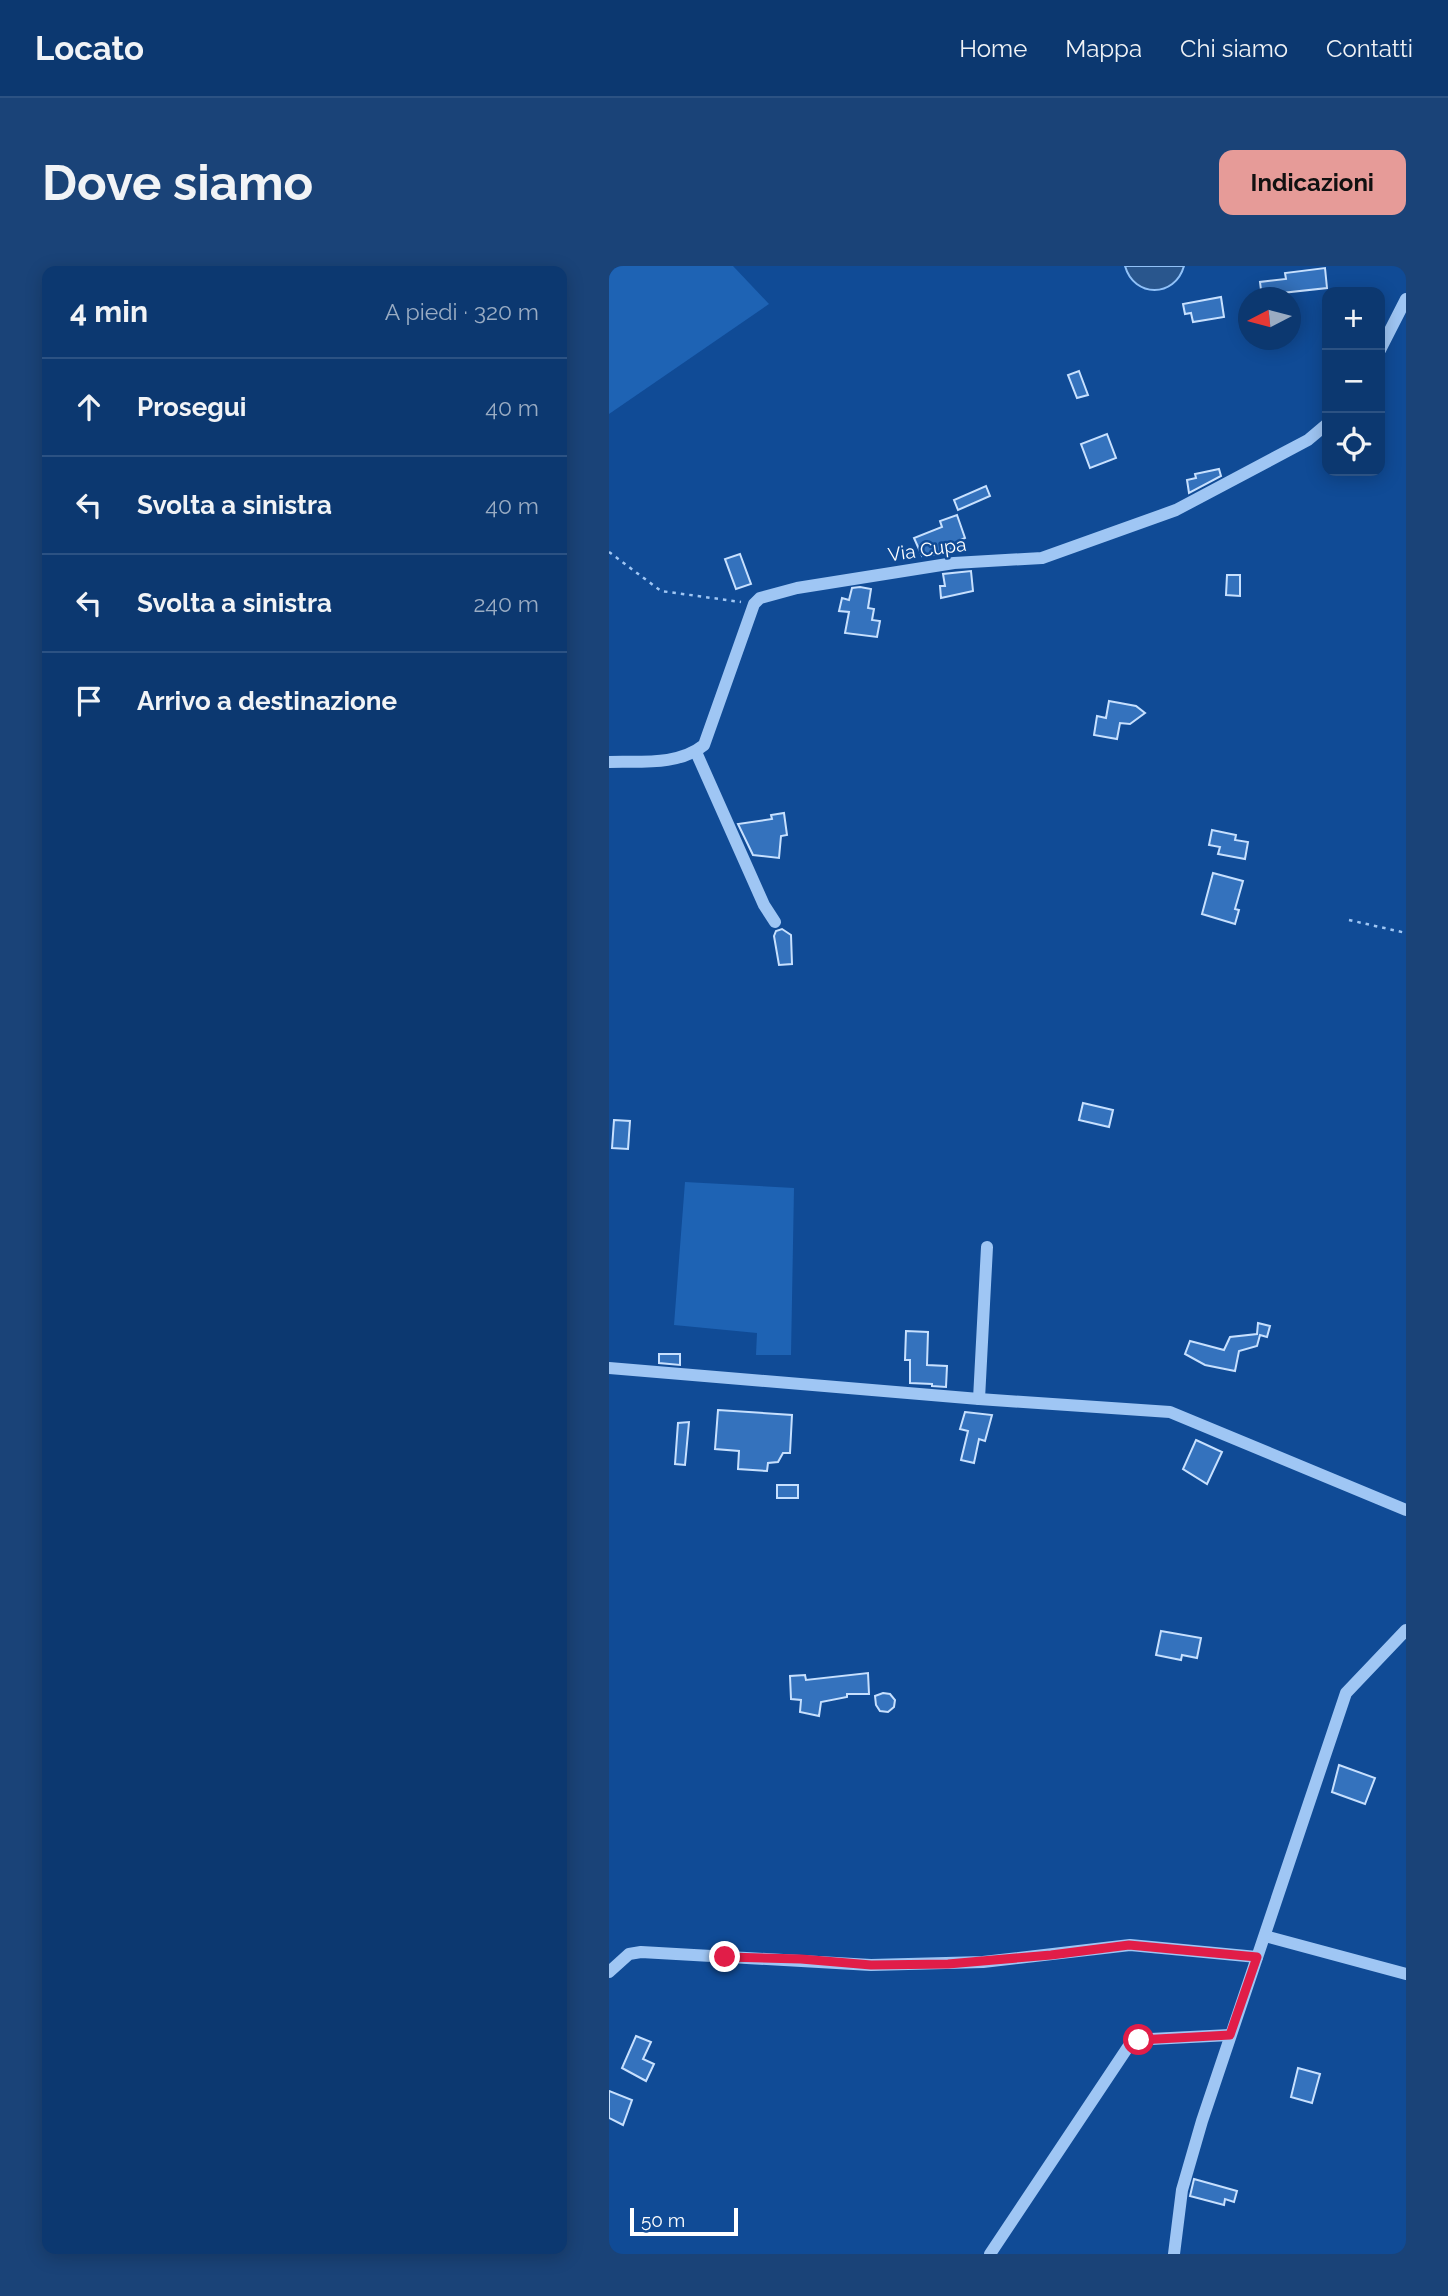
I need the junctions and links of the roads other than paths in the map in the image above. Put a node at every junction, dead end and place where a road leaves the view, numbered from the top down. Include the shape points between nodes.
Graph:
1 (1406, 299) edge
2 (1385, 340) edge
3 (1322, 428) edge
4 (696, 752) junction
5 (609, 762) edge
6 (775, 922) dead end
7 (987, 1247) dead end
8 (609, 1368) edge
9 (979, 1399) junction
10 (1406, 1510) edge
11 (1406, 1630) edge
12 (1265, 1936) junction
13 (1257, 1957) junction
14 (609, 1972) edge
15 (1406, 1974) edge
16 (1230, 2035) junction
17 (990, 2254) edge
18 (1174, 2254) edge

1 - 2 street
3 - 4 street, Via Cupa via 1176,510 1042,558 954,563 760,598 704,746
4 - 5 street via 678,759
4 - 6 street
7 - 9 street
8 - 9 street
9 - 10 street via 1170,1412
11 - 12 street via 1346,1693
12 - 13 street
12 - 15 street
13 - 14 street via 1129,1945 908,1965 641,1952 629,1954
13 - 16 street
16 - 17 street via 1139,2040 1128,2047
16 - 18 street via 1182,2190

